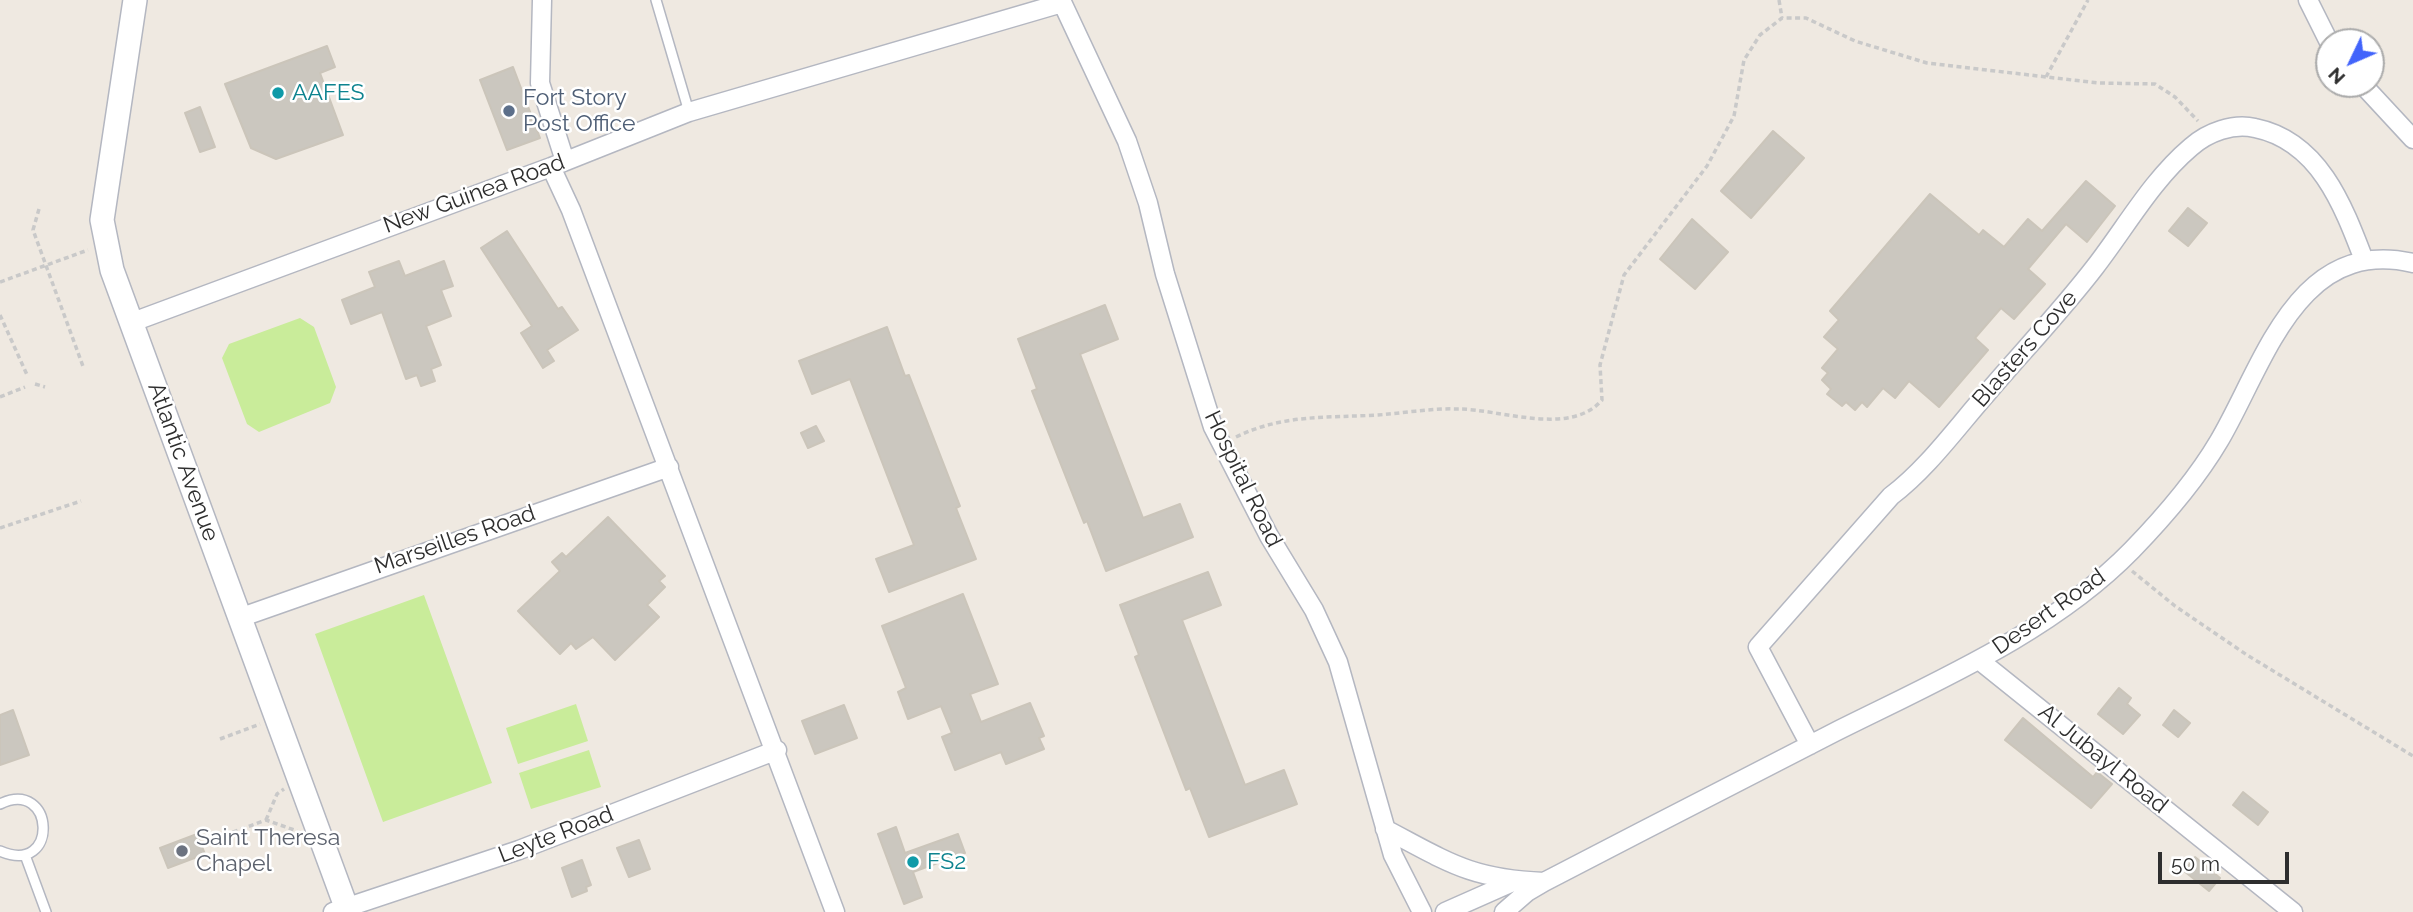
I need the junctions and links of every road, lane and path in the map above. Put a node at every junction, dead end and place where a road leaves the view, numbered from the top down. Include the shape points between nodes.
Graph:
1 (135, 0) edge
2 (542, 0) edge
3 (656, 0) edge
4 (1779, 0) edge
5 (2088, 0) edge
6 (2308, 0) edge
7 (1062, 1) edge
8 (1782, 18) junction
9 (2322, 28) edge
10 (2046, 77) junction
11 (2375, 98) edge
12 (689, 111) junction
13 (2211, 134) junction
14 (2413, 138) edge
15 (558, 164) junction
16 (39, 209) dead end
17 (88, 250) dead end
18 (2364, 260) junction
19 (2413, 263) edge
20 (46, 265) junction
21 (0, 282) edge
22 (0, 315) edge
23 (130, 323) junction
24 (83, 369) dead end
25 (28, 377) dead end
26 (35, 384) dead end
27 (25, 387) dead end
28 (45, 387) dead end
29 (0, 397) edge
30 (1222, 444) junction
31 (669, 467) junction
32 (81, 501) dead end
33 (0, 528) edge
34 (2120, 561) junction
35 (242, 617) junction
36 (1979, 660) junction
37 (278, 717) junction
38 (219, 739) dead end
39 (1810, 745) junction
40 (777, 750) junction
41 (2413, 756) edge
42 (301, 781) junction
43 (0, 804) edge
44 (265, 820) junction
45 (317, 827) junction
46 (1385, 829) junction
47 (201, 844) dead end
48 (0, 851) edge
49 (24, 855) junction
50 (1515, 881) junction
51 (1544, 882) junction
52 (2282, 909) edge
53 (342, 910) edge
54 (46, 912) edge
55 (835, 912) edge
56 (1422, 912) edge
57 (1445, 912) edge
58 (1504, 912) edge

1 - 23 street, Atlantic Avenue via 102,219 112,270
2 - 15 street via 540,83
3 - 12 lane
4 - 8 path
5 - 10 path
6 - 9 street
7 - 12 street, New Guinea Road
7 - 30 street, Hospital Road via 1127,141 1213,427
8 - 10 path via 1805,18 1855,41 1927,63
8 - 30 path via 1760,35 1744,60 1734,116 1707,166 1624,275 1600,365 1602,400 1592,411 1565,418 1459,409 1311,418 1264,423
10 - 13 path via 2155,84 2175,97
11 - 14 street
12 - 15 street, New Guinea Road
13 - 18 street, Blasters Cove via 2249,126 2273,131 2304,151 2346,212
13 - 39 street, Blasters Cove via 2191,147 1962,422 1758,646
15 - 23 street, New Guinea Road
15 - 31 street via 571,210
16 - 20 path via 33,230
17 - 20 path
18 - 19 street
18 - 34 street, Desert Road via 2328,278 2293,308 2264,350 2218,442 2174,503
20 - 21 path
20 - 24 path
22 - 25 path
23 - 35 street, Atlantic Avenue
26 - 28 path
27 - 29 path
30 - 46 street, Hospital Road via 1338,662
31 - 35 street, Marseilles Road
31 - 40 street
32 - 33 path
34 - 36 street, Desert Road via 2007,647
34 - 41 path via 2247,655
35 - 37 street, Atlantic Avenue
36 - 39 street, Desert Road
36 - 52 street, Al Jubayl Road
37 - 38 path
37 - 42 street, Atlantic Avenue
39 - 51 street, Desert Road
40 - 53 street, Leyte Road via 519,850
40 - 55 street
42 - 44 path via 277,794
42 - 45 street, Atlantic Avenue
43 - 49 lane via 25,800 40,812 44,834
44 - 45 path via 292,831
44 - 47 path
45 - 53 street, Atlantic Avenue
46 - 50 street, Desert Road via 1472,873
46 - 56 street, Hospital Road
48 - 49 lane
49 - 54 lane
50 - 51 street, Desert Road
50 - 57 street, Desert Road
51 - 58 street, Desert Road

